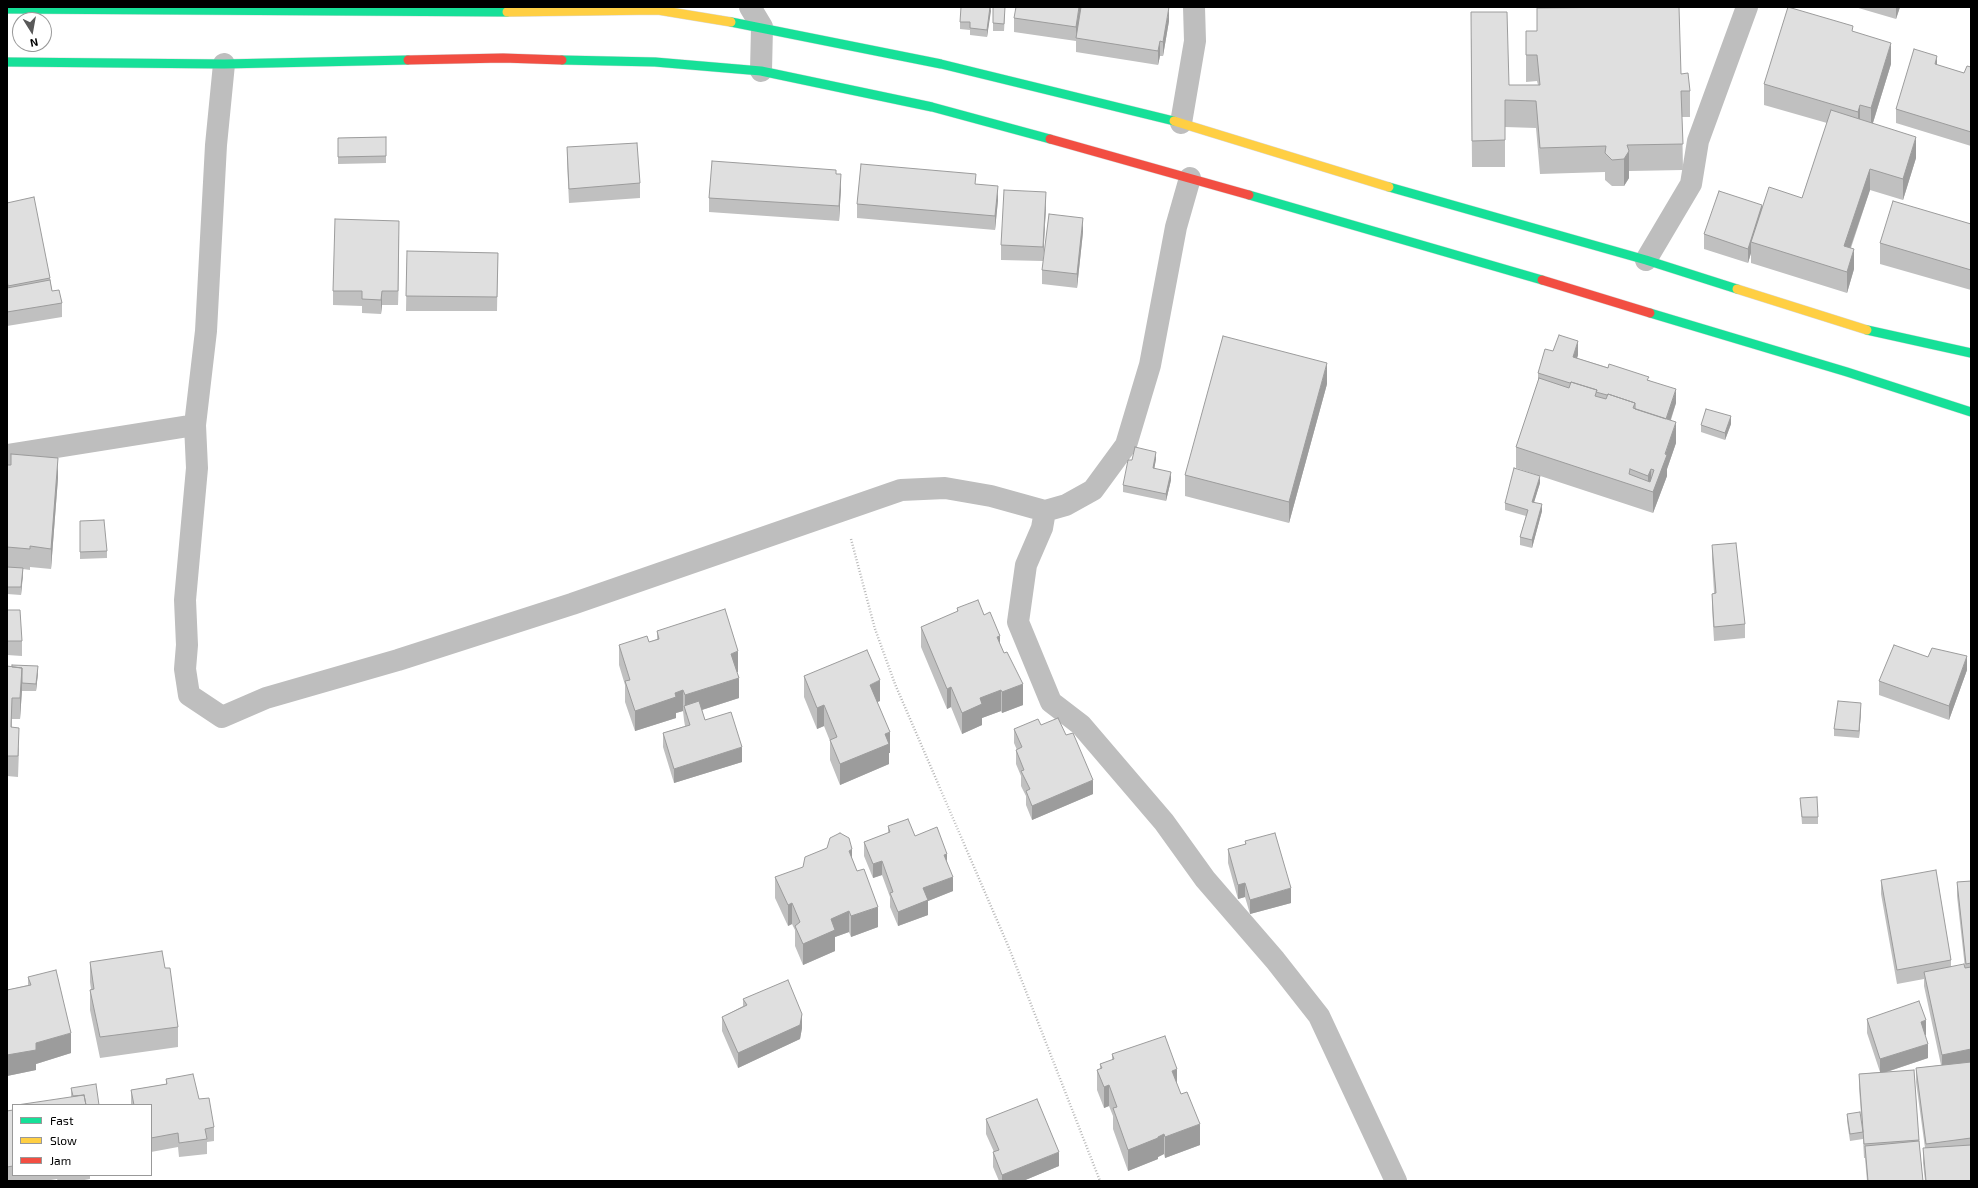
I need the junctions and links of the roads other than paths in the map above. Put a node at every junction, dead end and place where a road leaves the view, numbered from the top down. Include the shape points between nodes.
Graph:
1 (750, 7) edge
2 (1194, 7) edge
3 (1747, 7) edge
4 (7, 9) edge
5 (762, 27) junction
6 (7, 62) edge
7 (224, 64) junction
8 (761, 71) junction
9 (1181, 123) junction
10 (1190, 178) junction
11 (1646, 260) junction
12 (1971, 353) edge
13 (1971, 412) edge
14 (195, 425) junction
15 (7, 455) edge
16 (1045, 511) junction
17 (1396, 1181) edge

1 - 5 street
2 - 9 street via 1195,41
3 - 11 street via 1698,141 1692,184
4 - 5 main road via 501,12 658,10
5 - 8 street
5 - 9 main road via 942,64
6 - 7 main road
7 - 8 main road via 503,58 655,62
7 - 14 street via 216,145 206,331
8 - 10 main road via 932,107
9 - 11 main road via 1426,198
10 - 13 main road via 1435,248
10 - 16 street via 1176,227 1150,365 1126,445 1093,490 1066,505
11 - 12 main road via 1864,329
14 - 15 street
14 - 16 street via 197,468 185,600 185,669 189,695 222,717 266,698 398,660 572,604 901,490 945,488 991,496
16 - 17 street via 1042,528 1026,565 1018,622 1051,702 1081,725 1164,822 1205,879 1319,1016

